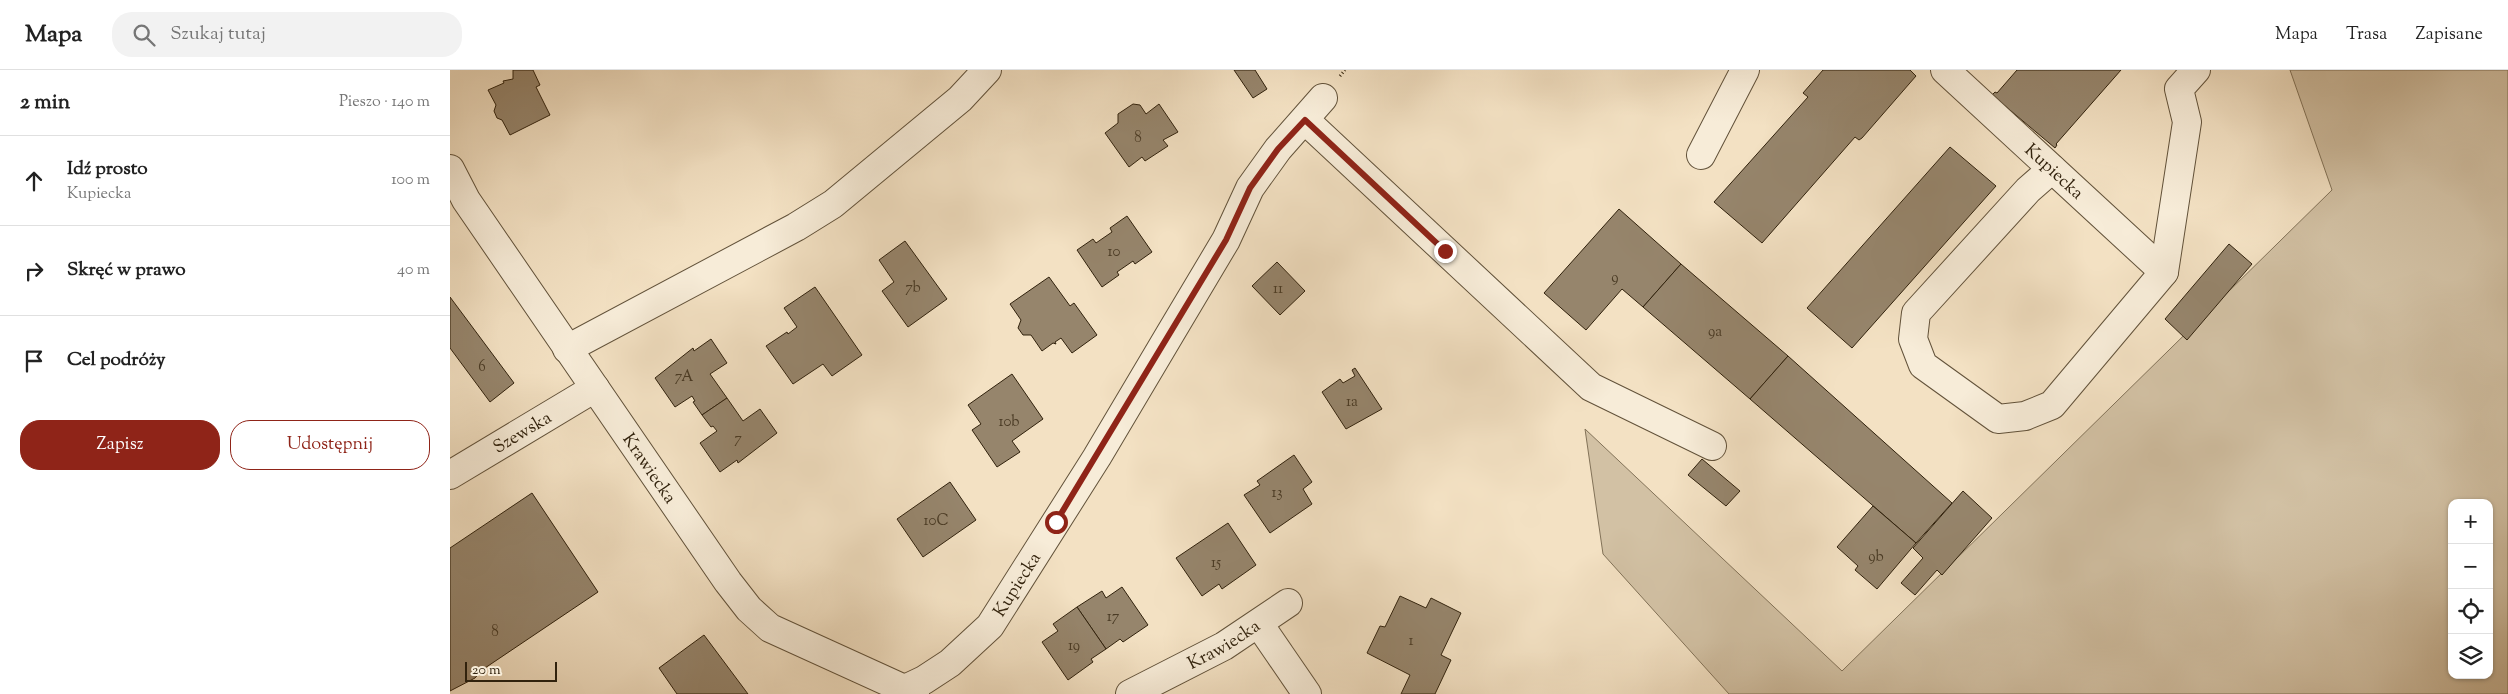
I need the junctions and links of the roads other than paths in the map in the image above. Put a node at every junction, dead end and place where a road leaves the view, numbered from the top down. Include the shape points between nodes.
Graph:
1 (986, 70) edge
2 (1746, 70) edge
3 (2196, 70) edge
4 (1948, 71) edge
5 (1323, 98) dead end
6 (1305, 120) junction
7 (1701, 155) dead end
8 (450, 169) edge
9 (2052, 169) junction
10 (2164, 272) junction
11 (567, 349) junction
12 (594, 388) junction
13 (1712, 446) dead end
14 (450, 475) edge
15 (1288, 603) dead end
16 (1259, 624) junction
17 (910, 692) edge
18 (1130, 694) edge
19 (1307, 694) edge

1 - 11 street via 960,99 833,204
2 - 7 street
3 - 10 street via 2179,89 2188,122
4 - 9 street, Kupiecka
5 - 6 street, Kupiecka
6 - 13 street via 1591,387
6 - 17 street, Kupiecka via 1278,149 1250,188 1226,240 1097,458 990,626 950,663
8 - 11 street, Krawiecka via 466,200
9 - 10 street, Kupiecka
9 - 10 street via 2028,190 1916,313 1913,339 1922,364 1998,419 2025,416 2052,405
11 - 12 street, Krawiecka
12 - 14 street, Szewska
12 - 17 street, Krawiecka via 749,609 770,628
15 - 16 street, Krawiecka
16 - 18 street, Krawiecka via 1178,671
16 - 19 street

